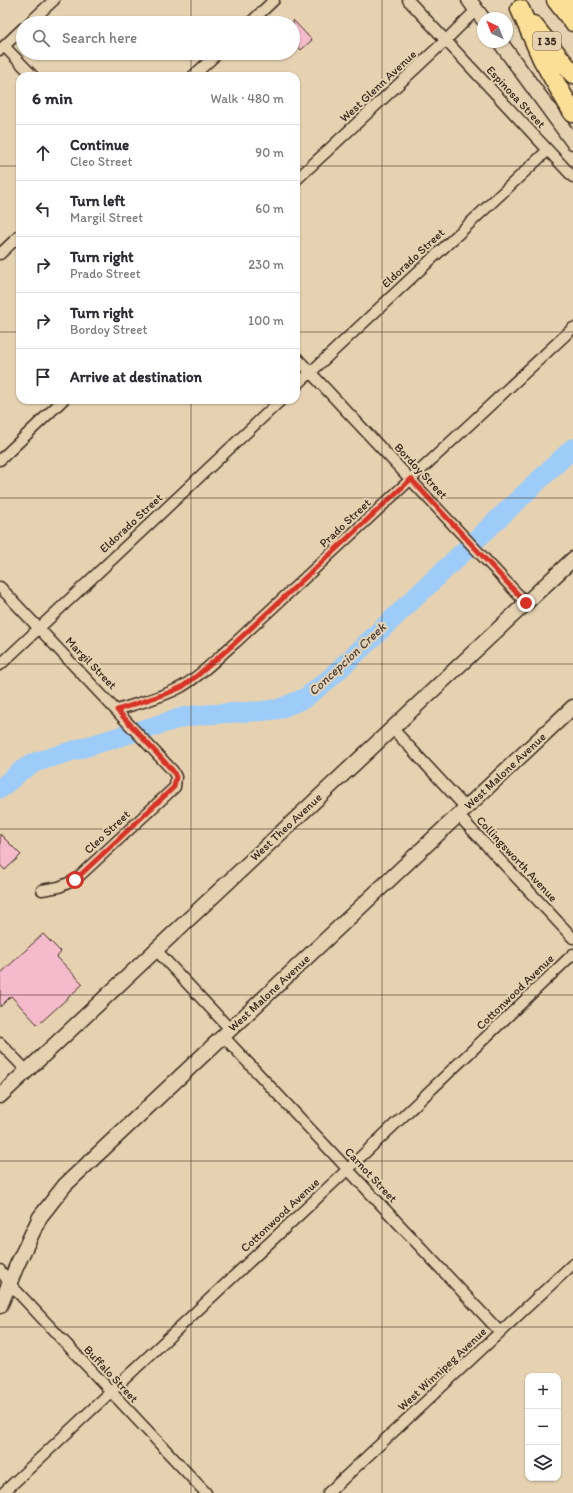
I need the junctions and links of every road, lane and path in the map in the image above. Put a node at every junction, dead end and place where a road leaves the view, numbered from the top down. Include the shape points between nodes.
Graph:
1 (54, 0) edge
2 (274, 0) edge
3 (408, 0) edge
4 (556, 0) edge
5 (517, 4) edge
6 (476, 10) edge
7 (37, 16) edge
8 (257, 16) edge
9 (573, 22) edge
10 (16, 35) edge
11 (446, 40) junction
12 (2, 48) edge
13 (504, 48) edge
14 (210, 60) edge
15 (29, 72) edge
16 (197, 72) edge
17 (573, 74) edge
18 (573, 112) edge
19 (573, 142) edge
20 (548, 150) junction
21 (300, 176) edge
22 (573, 177) edge
23 (16, 239) edge
24 (0, 254) edge
25 (573, 328) edge
26 (300, 361) edge
27 (310, 372) junction
28 (300, 382) edge
29 (59, 404) edge
30 (277, 404) edge
31 (0, 460) edge
32 (411, 479) junction
33 (573, 559) edge
34 (0, 587) edge
35 (526, 603) junction
36 (39, 628) junction
37 (0, 665) edge
38 (573, 707) edge
39 (117, 710) junction
40 (392, 728) junction
41 (176, 777) joint
42 (462, 812) junction
43 (42, 890) dead end
44 (573, 938) edge
45 (156, 950) junction
46 (573, 954) edge
47 (226, 1033) junction
48 (0, 1043) edge
49 (26, 1071) junction
50 (0, 1096) edge
51 (348, 1169) junction
52 (573, 1264) edge
53 (0, 1270) edge
54 (10, 1284) junction
55 (0, 1306) edge
56 (500, 1332) junction
57 (111, 1392) junction
58 (3, 1493) edge
59 (206, 1493) edge
60 (328, 1493) edge

1 - 7 street
2 - 8 street
3 - 11 street, Espinosa Street
4 - 9 highway, I 35
5 - 17 highway, I 35
5 - 18 highway via 542,59
6 - 11 street, West Glenn Avenue
10 - 12 street
11 - 20 street, Espinosa Street
11 - 21 street, West Glenn Avenue
12 - 15 street
13 - 19 street
14 - 16 street
20 - 22 street, Espinosa Street
20 - 27 street, Eldorado Street
23 - 24 street
25 - 32 street, Prado Street
26 - 27 street, Bordoy Street
27 - 28 street, Eldorado Street
27 - 32 street, Bordoy Street
29 - 31 street
30 - 36 street, Eldorado Street
32 - 35 street, Bordoy Street
32 - 39 street, Prado Street via 198,675 182,687
33 - 35 street, West Theo Avenue
34 - 36 street, Margil Street
35 - 40 street, West Theo Avenue
36 - 37 street, Eldorado Street
36 - 39 street, Margil Street
38 - 42 street, West Malone Avenue
39 - 41 street, Margil Street
40 - 42 street, Collingsworth Avenue
40 - 45 street, West Theo Avenue
41 - 43 street, Cleo Street via 174,787 75,880 59,887
42 - 44 street, Collingsworth Avenue
42 - 47 street, West Malone Avenue
45 - 47 street, Carnot Street
45 - 49 street, West Theo Avenue
46 - 51 street, Cottonwood Avenue
47 - 51 street, Carnot Street
47 - 54 street, West Malone Avenue via 53,1198 40,1217
48 - 49 street
49 - 50 street, West Theo Avenue
51 - 56 street, Carnot Street
51 - 57 street, Cottonwood Avenue
52 - 56 street, West Winnipeg Avenue
53 - 54 street, Buffalo Street
54 - 55 street, West Malone Avenue
54 - 57 street, Buffalo Street
56 - 60 street, West Winnipeg Avenue
57 - 58 street, Cottonwood Avenue
57 - 59 street, Buffalo Street

